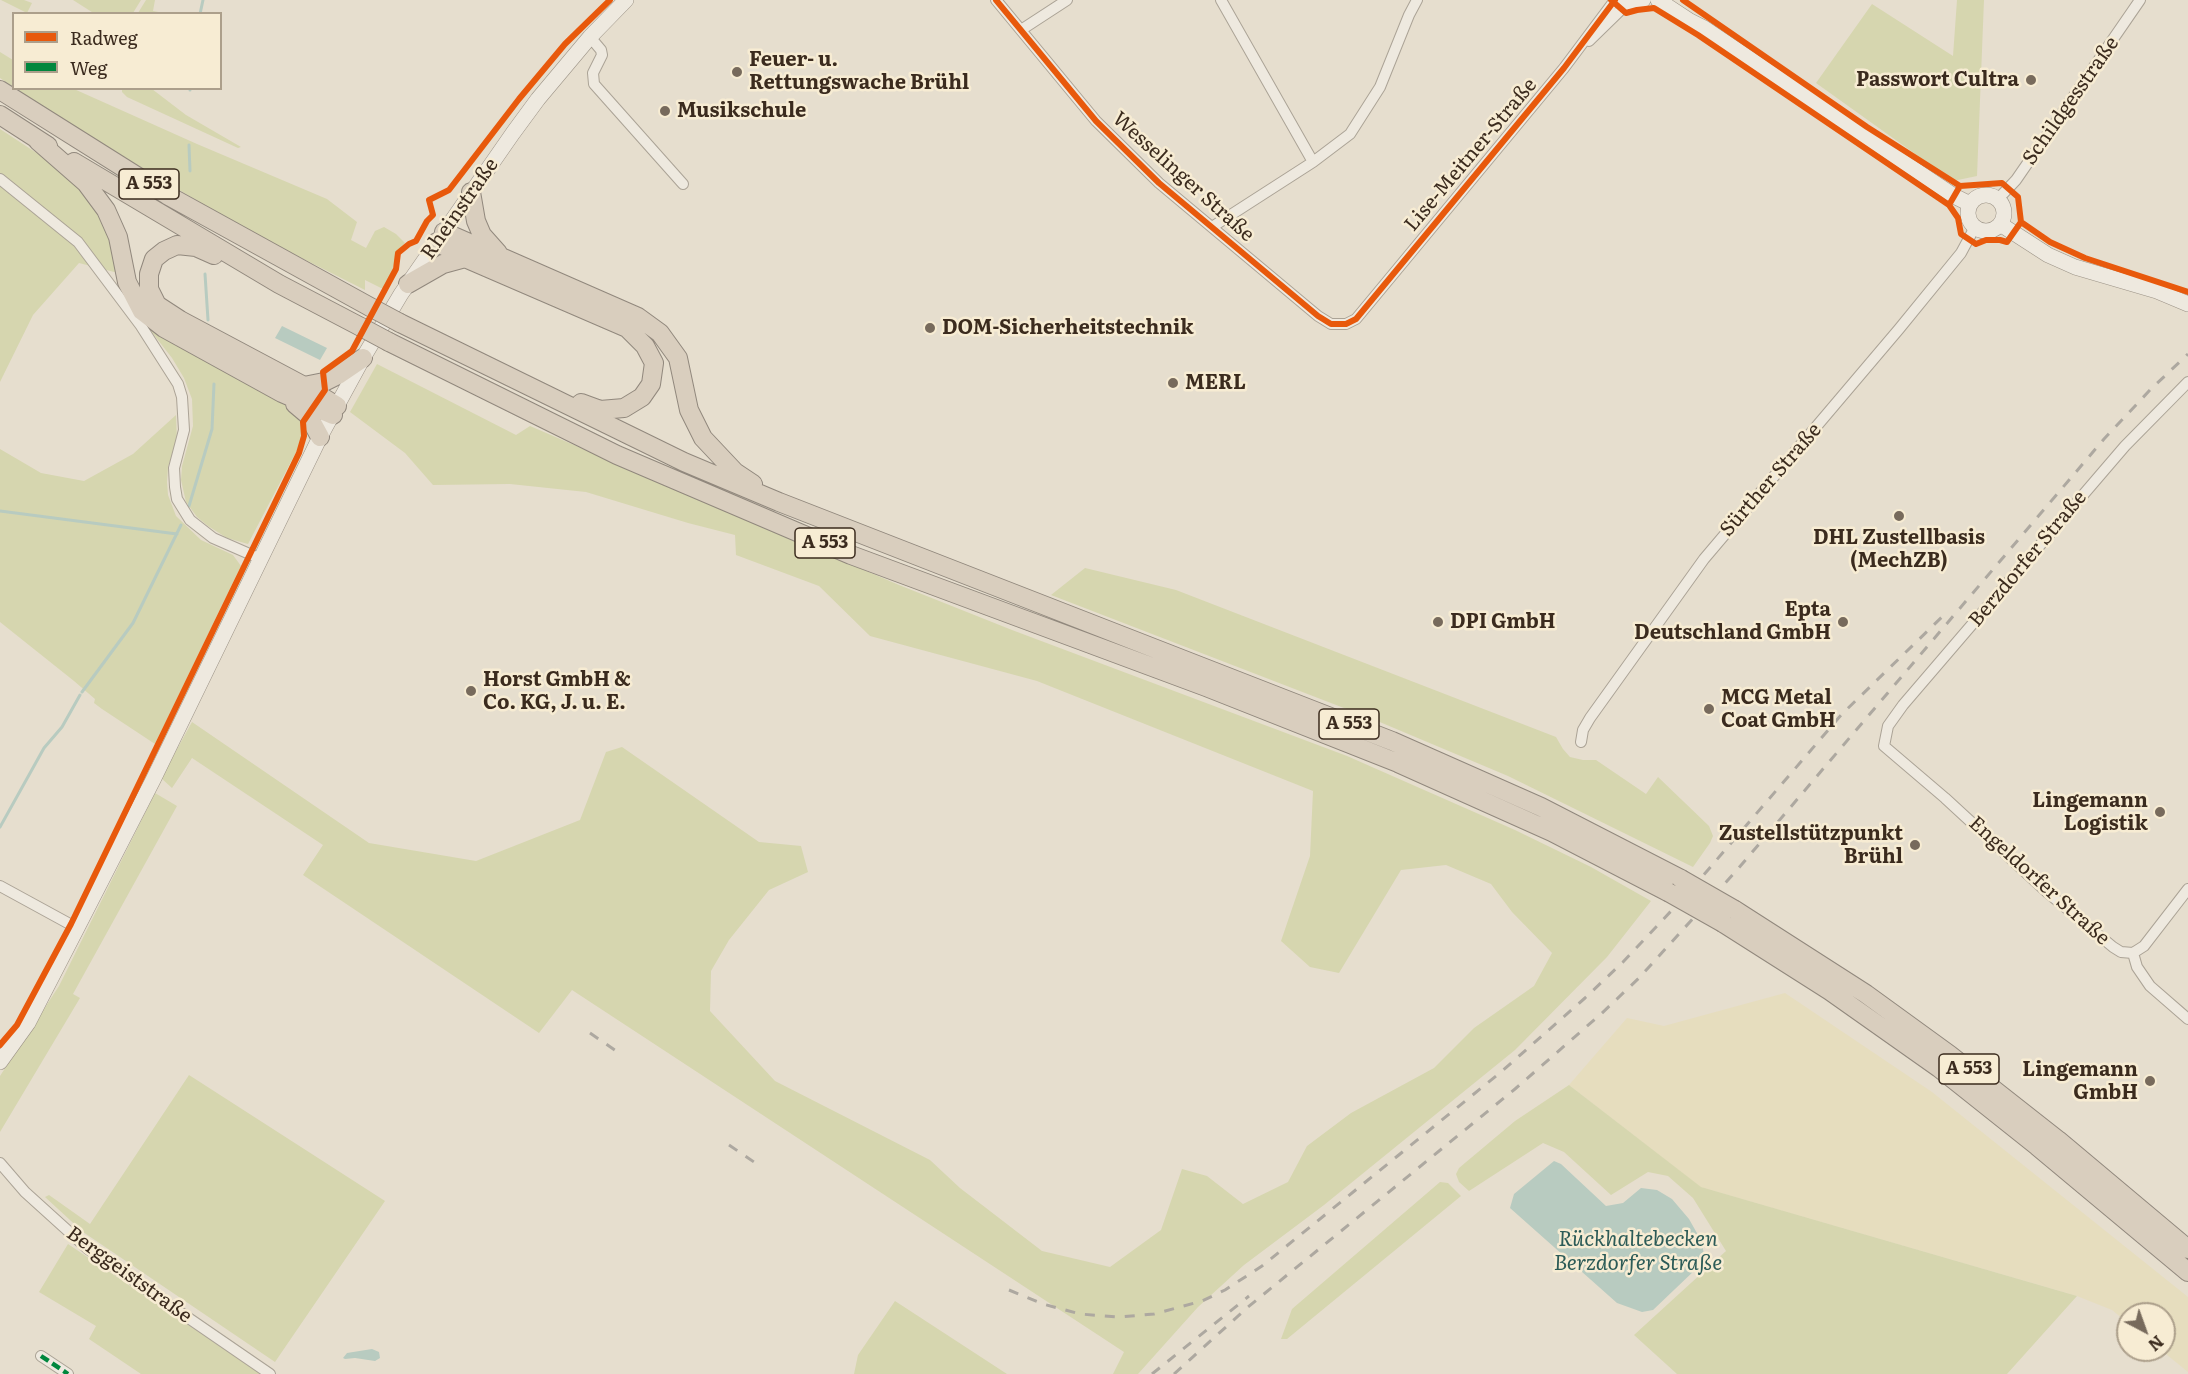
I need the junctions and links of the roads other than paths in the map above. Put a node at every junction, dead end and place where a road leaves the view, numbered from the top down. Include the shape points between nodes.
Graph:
1 (626, 0) edge
2 (996, 0) edge
3 (1067, 0) edge
4 (1221, 0) edge
5 (1417, 0) edge
6 (1628, 0) edge
7 (1658, 0) edge
8 (1676, 0) edge
9 (2140, 0) edge
10 (1704, 28) junction
11 (1021, 30) junction
12 (590, 37) junction
13 (0, 90) edge
14 (0, 115) edge
15 (38, 141) junction
16 (1313, 162) junction
17 (0, 178) edge
18 (683, 184) dead end
19 (471, 192) junction
20 (1998, 199) junction
21 (1970, 204) junction
22 (2000, 224) junction
23 (1212, 227) junction
24 (1975, 227) junction
25 (440, 237) junction
26 (465, 258) junction
27 (504, 259) junction
28 (279, 284) junction
29 (408, 284) junction
30 (2188, 304) edge
31 (1346, 324) joint
32 (363, 358) junction
33 (500, 373) junction
34 (2188, 382) edge
35 (304, 386) junction
36 (282, 393) junction
37 (335, 411) junction
38 (320, 437) junction
39 (779, 502) junction
40 (261, 559) junction
41 (1581, 742) dead end
42 (1884, 746) joint
43 (1675, 885) junction
44 (0, 886) edge
45 (2188, 889) edge
46 (1729, 916) junction
47 (77, 928) junction
48 (2133, 952) junction
49 (2188, 1019) edge
50 (0, 1062) edge
51 (0, 1163) edge
52 (2188, 1249) edge
53 (2188, 1272) edge
54 (41, 1356) dead end
55 (68, 1374) edge
56 (270, 1374) edge

1 - 12 main road, Rheinstraße
2 - 11 street, Wesselinger Straße
3 - 11 street
4 - 16 street
5 - 16 street via 1380,87 1366,110 1350,134
6 - 31 street, Lise-Meitner-Straße via 1598,34 1581,46 1387,283 1356,319
7 - 10 main road
8 - 10 main road
9 - 20 street, Schildgesstraße via 2016,180
10 - 21 main road
11 - 23 street, Wesselinger Straße via 1109,135
12 - 18 street via 602,50 593,73 594,84
12 - 19 main road, Rheinstraße via 538,99
13 - 33 highway, A 553, bridge via 167,195 400,323
14 - 15 highway, A 553
15 - 28 highway, A 553
15 - 36 highway via 86,183 106,210 118,237 127,282 142,311 164,328
16 - 23 street
17 - 40 street via 78,242 141,326 178,384 184,430 174,468 175,487 177,499 190,520 213,538
19 - 25 main road, Rheinstraße
19 - 27 highway via 479,228
20 - 21 main road via 1985,194
20 - 22 main road via 2004,209
21 - 24 main road via 1968,217
22 - 24 main road via 1987,231
22 - 30 main road via 2048,255 2075,267
23 - 31 street, Wesselinger Straße via 1318,316 1331,324
24 - 41 street, Sürther Straße via 1961,253 1920,304 1704,560 1602,700 1583,730
25 - 26 highway
25 - 27 highway
25 - 29 main road, Rheinstraße
26 - 29 highway via 443,264
26 - 33 highway via 627,328 645,346 654,363 651,384 642,397 624,408 600,410
27 - 39 highway via 638,317 660,333 678,358 689,410 703,438 735,472
28 - 35 highway via 196,247 177,245 154,259 149,274 149,289 157,305
28 - 43 highway, A 553, bridge via 617,455 851,555 1414,770
29 - 32 main road, Rheinstraße
32 - 35 highway via 324,382
32 - 37 main road, Rheinstraße
33 - 39 highway, A 553 via 684,462
34 - 42 street, Berzdorfer Straße via 2125,446 1903,705 1888,726
35 - 37 highway
36 - 37 highway
36 - 38 highway via 308,415
37 - 38 main road, Rheinstraße
38 - 40 main road, Rheinstraße
39 - 43 highway, A 553 via 1403,746 1541,807
40 - 47 main road, Rheinstraße
42 - 48 street, Engeldorfer Straße via 2113,947
43 - 46 highway, A 553, bridge
44 - 47 street
45 - 48 street, Engeldorfer Straße via 2144,946
46 - 52 highway, A 553 via 1866,994 1950,1054
46 - 53 highway, A 553 via 1939,1068
47 - 50 main road, Rheinstraße via 28,1023
48 - 49 street via 2137,967 2150,986
51 - 56 street, Berggeiststraße via 25,1192 88,1249
54 - 55 street

